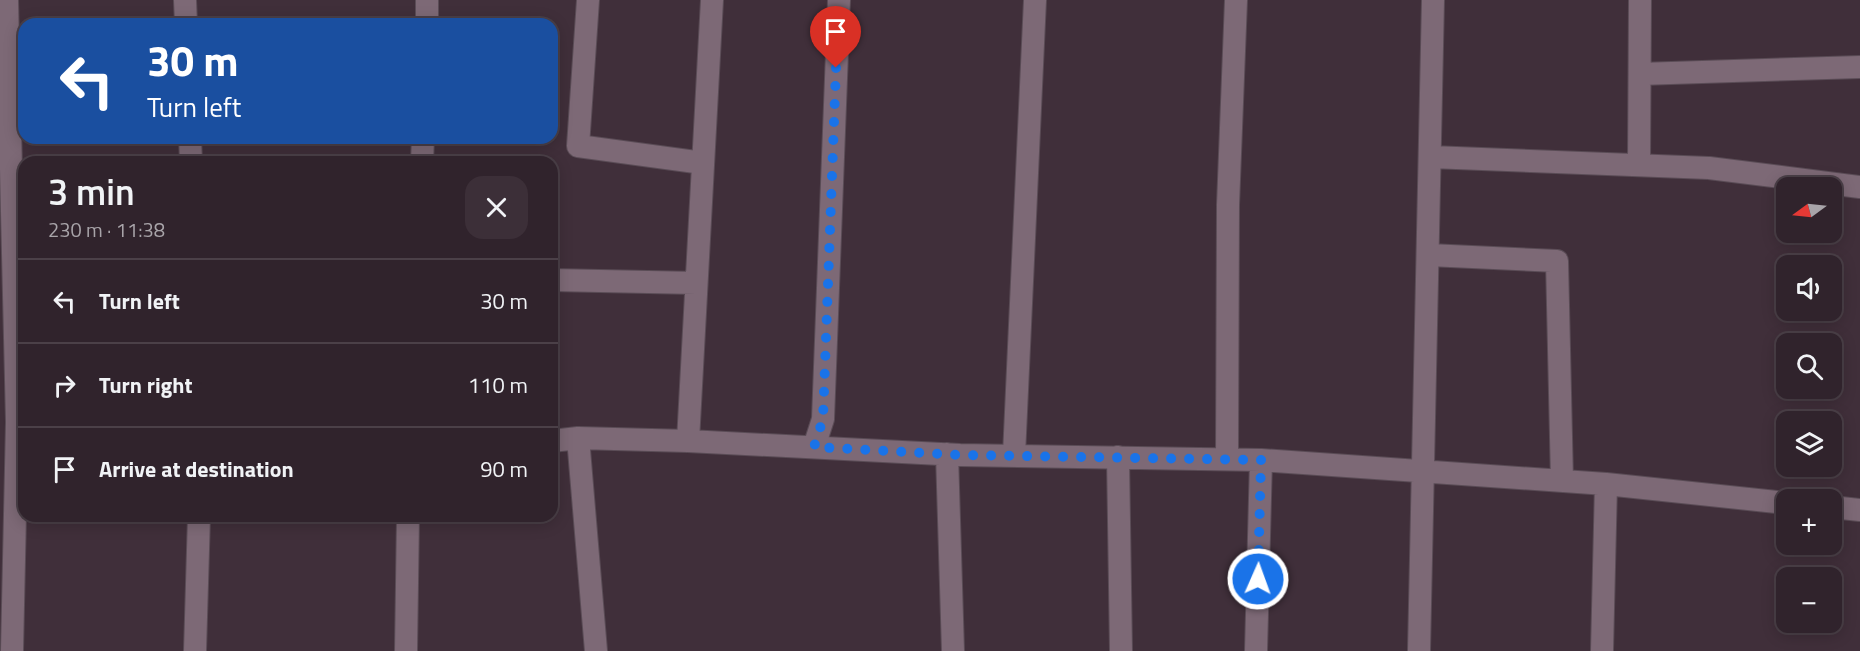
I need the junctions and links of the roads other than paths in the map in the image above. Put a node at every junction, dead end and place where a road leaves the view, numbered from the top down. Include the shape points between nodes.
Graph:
1 (7, 0) edge
2 (185, 0) edge
3 (427, 0) edge
4 (588, 0) edge
5 (712, 0) edge
6 (838, 0) edge
7 (1035, 0) edge
8 (1236, 0) edge
9 (1433, 0) edge
10 (1640, 0) edge
11 (186, 18) edge
12 (427, 18) edge
13 (1860, 67) edge
14 (1640, 74) junction
15 (1431, 157) junction
16 (703, 163) junction
17 (1639, 165) junction
18 (1860, 187) edge
19 (1429, 255) junction
20 (558, 280) edge
21 (696, 283) junction
22 (18, 332) edge
23 (579, 438) junction
24 (558, 440) edge
25 (688, 441) junction
26 (814, 447) junction
27 (946, 454) junction
28 (1014, 455) junction
29 (1118, 457) junction
30 (1227, 459) junction
31 (1261, 460) junction
32 (1424, 472) junction
33 (1562, 481) junction
34 (1606, 484) junction
35 (18, 498) edge
36 (1776, 502) edge
37 (1842, 508) edge
38 (1860, 510) edge
39 (199, 522) edge
40 (408, 522) edge
41 (12, 651) edge
42 (195, 651) edge
43 (406, 651) edge
44 (596, 651) edge
45 (952, 651) edge
46 (1121, 651) edge
47 (1256, 651) edge
48 (1419, 651) edge
49 (1602, 651) edge

1 - 22 street
2 - 11 street
3 - 12 street
4 - 16 street via 578,146
5 - 16 street
6 - 26 street via 823,419
7 - 28 street
8 - 30 street via 1228,205
9 - 15 street
10 - 14 street
13 - 14 street
14 - 17 street
15 - 17 street
15 - 19 street
16 - 21 street
17 - 18 street via 1709,168
19 - 32 street
19 - 33 street via 1557,261
20 - 21 street
21 - 25 street
23 - 24 street
23 - 25 street
23 - 44 street
25 - 26 street
26 - 27 street
27 - 28 street
27 - 45 street
28 - 29 street
29 - 30 street
29 - 46 street
30 - 31 street
31 - 32 street
31 - 47 street
32 - 33 street
32 - 48 street
33 - 34 street
34 - 36 street
34 - 49 street
35 - 41 street
37 - 38 street
39 - 42 street
40 - 43 street

